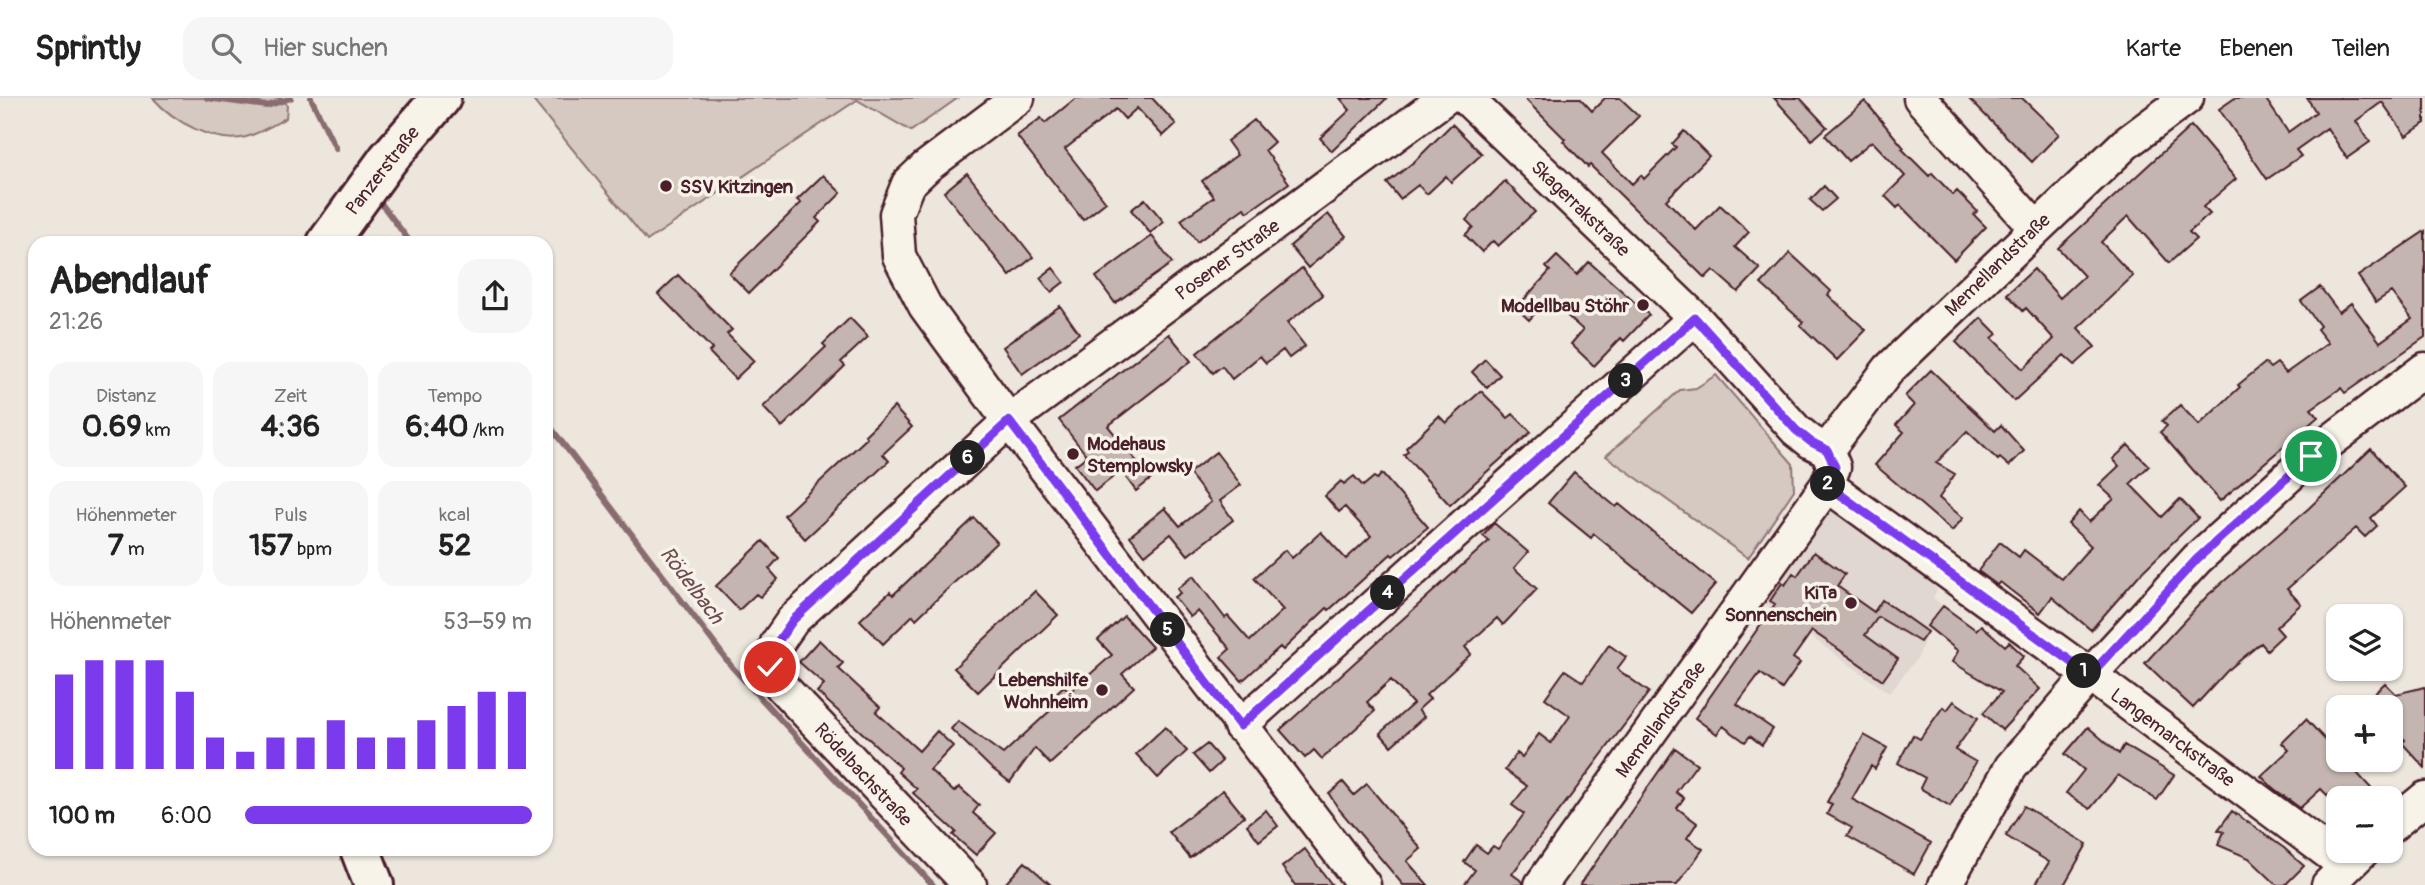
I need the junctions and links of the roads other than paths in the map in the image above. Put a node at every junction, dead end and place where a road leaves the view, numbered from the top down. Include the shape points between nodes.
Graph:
1 (441, 98) edge
2 (1018, 98) edge
3 (1446, 98) edge
4 (1466, 98) edge
5 (1920, 98) edge
6 (2187, 98) edge
7 (2035, 227) junction
8 (332, 236) edge
9 (1695, 318) junction
10 (2425, 369) edge
11 (1009, 421) junction
12 (1827, 450) junction
13 (1827, 485) junction
14 (2090, 675) junction
15 (1240, 726) junction
16 (2425, 797) edge
17 (2403, 816) edge
18 (363, 856) edge
19 (2346, 867) edge
20 (374, 885) edge
21 (971, 885) edge
22 (1364, 885) edge
23 (1541, 885) edge
24 (1945, 885) edge

1 - 8 main road, Panzerstraße via 388,159
2 - 11 street via 908,184 896,214 899,256 925,306
3 - 11 street, Posener Straße
4 - 9 street, Skagerrakstraße
5 - 7 street
6 - 7 street, Memellandstraße via 2125,144
7 - 12 street, Memellandstraße via 1889,369
9 - 12 street, Skagerrakstraße via 1796,430
9 - 15 street
10 - 14 street via 2311,456 2207,550
11 - 15 street
11 - 21 street, Rödelbachstraße via 793,620 777,643 770,667 782,687
12 - 13 street via 1835,467
13 - 14 street, Langemarckstraße
13 - 23 street, Memellandstraße
14 - 19 street, Langemarckstraße
14 - 24 street via 2011,767
15 - 22 street
16 - 17 street
18 - 20 main road

